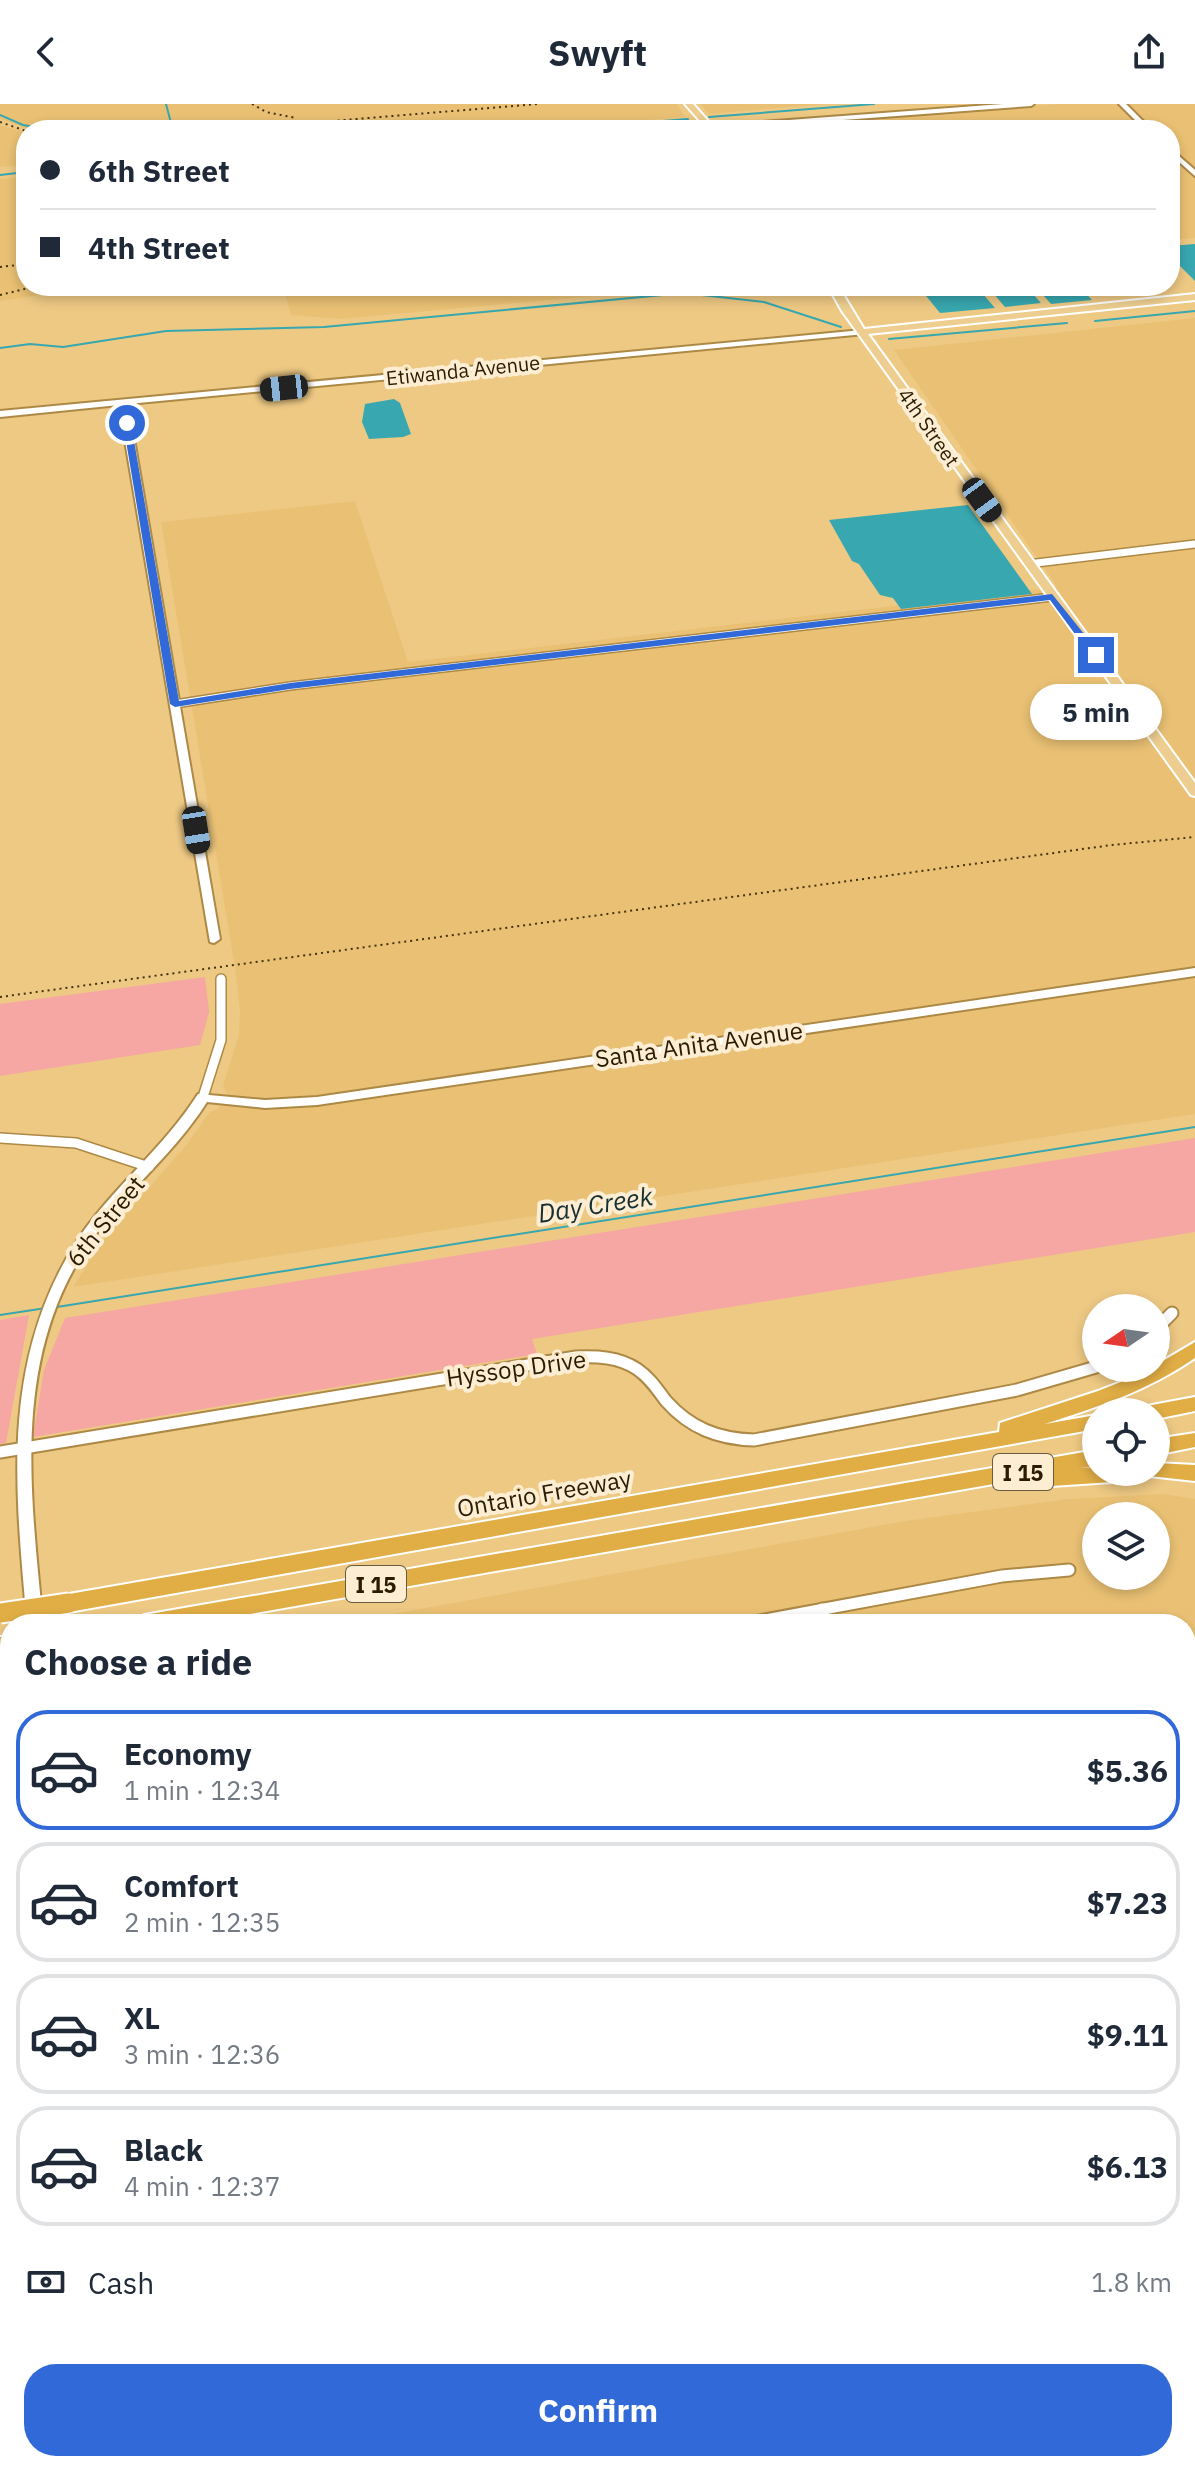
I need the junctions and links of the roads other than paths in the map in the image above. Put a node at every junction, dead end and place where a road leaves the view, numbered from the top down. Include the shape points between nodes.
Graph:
1 (689, 104) edge
2 (998, 104) edge
3 (1031, 104) edge
4 (1112, 104) edge
5 (1122, 104) edge
6 (964, 109) junction
7 (701, 120) edge
8 (775, 120) edge
9 (786, 120) edge
10 (1129, 120) edge
11 (1139, 120) edge
12 (1180, 160) edge
13 (1180, 169) edge
14 (1195, 174) edge
15 (1195, 183) edge
16 (830, 296) edge
17 (841, 296) edge
18 (1195, 300) edge
19 (843, 306) junction
20 (903, 328) junction
21 (862, 332) junction
22 (123, 403) junction
23 (0, 414) edge
24 (1195, 544) edge
25 (1028, 564) junction
26 (1052, 597) junction
27 (175, 704) junction
28 (1195, 792) edge
29 (214, 939) dead end
30 (1195, 972) edge
31 (221, 979) dead end
32 (203, 1097) junction
33 (0, 1138) edge
34 (149, 1167) junction
35 (1195, 1349) edge
36 (1082, 1371) edge
37 (1195, 1404) edge
38 (1170, 1409) edge
39 (1082, 1425) edge
40 (1195, 1440) edge
41 (1170, 1444) edge
42 (22, 1449) junction
43 (936, 1451) junction
44 (0, 1452) edge
45 (1082, 1461) edge
46 (1170, 1472) edge
47 (1195, 1473) edge
48 (1082, 1476) edge
49 (950, 1485) junction
50 (1069, 1570) dead end
51 (822, 1609) junction
52 (0, 1613) edge
53 (34, 1614) edge
54 (202, 1614) edge
55 (796, 1614) edge
56 (824, 1614) edge

1 - 7 main road
2 - 6 street
2 - 8 street
3 - 6 street
4 - 10 street
5 - 11 street
6 - 9 street
12 - 14 street
13 - 15 street
16 - 19 main road
17 - 19 main road
18 - 20 main road, Etiwanda Avenue
19 - 20 main road via 866,322
19 - 21 main road, 4th Street
20 - 21 main road, Etiwanda Avenue
21 - 22 street, Etiwanda Avenue
21 - 25 main road, 4th Street
22 - 23 street, Etiwanda Avenue
22 - 27 street
24 - 25 street
25 - 26 main road, 4th Street
26 - 27 street
26 - 28 main road, 4th Street
27 - 29 street
30 - 32 street, Santa Anita Avenue via 317,1101 265,1104
31 - 32 street, 6th Street via 223,1036
32 - 34 street, 6th Street
33 - 34 street via 76,1143
34 - 42 street, 6th Street via 83,1241 53,1291 38,1326 23,1397
35 - 43 highway via 1117,1393
36 - 42 street, Hyssop Drive via 1017,1390 738,1440 689,1425 632,1366 588,1356
37 - 38 highway
39 - 43 highway, Ontario Freeway / I 15
40 - 41 highway
42 - 44 street, Hyssop Drive
42 - 53 street, 6th Street
43 - 52 highway, Ontario Freeway / I 15, bridge
45 - 49 highway, I 15
46 - 47 highway
48 - 49 highway
49 - 54 highway, I 15
50 - 51 street via 1002,1576
51 - 55 street
51 - 56 street

